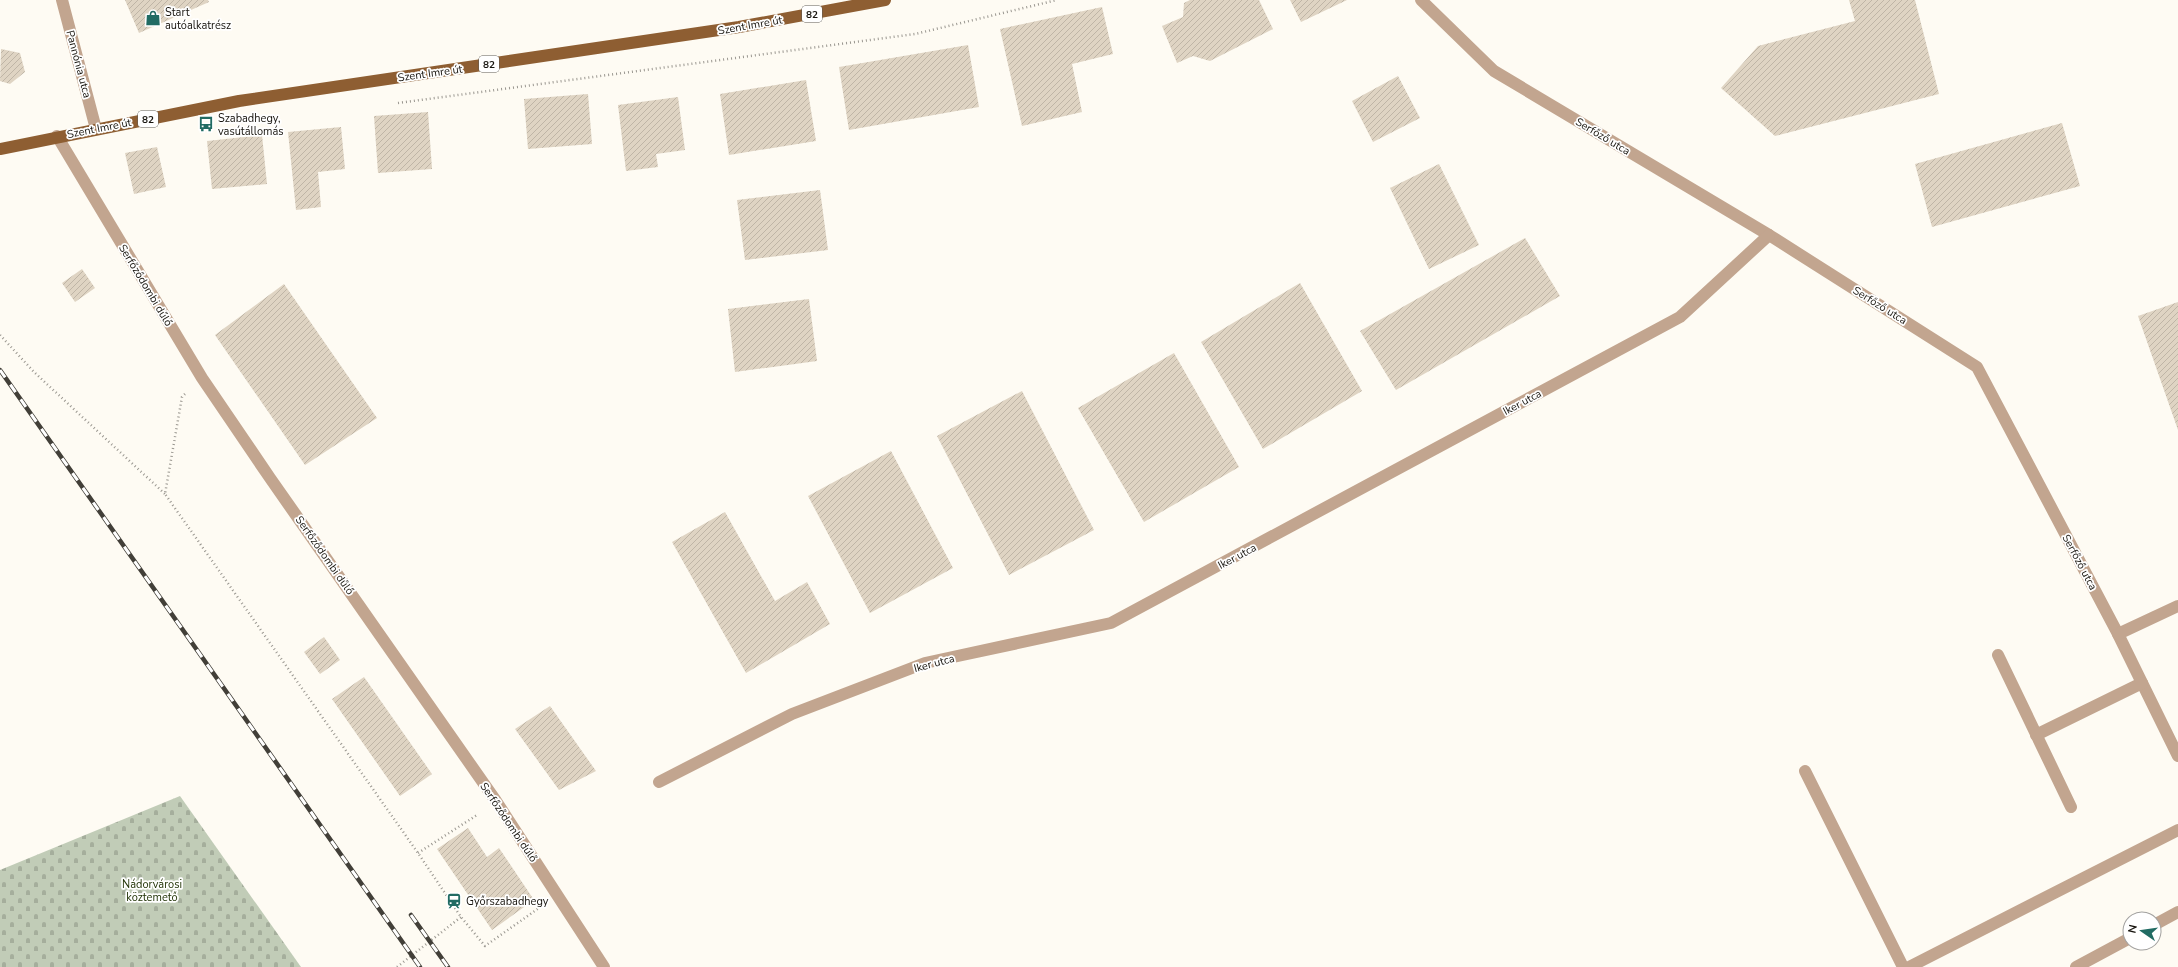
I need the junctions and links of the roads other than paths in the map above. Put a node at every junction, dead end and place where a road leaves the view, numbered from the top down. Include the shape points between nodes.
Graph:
1 (62, 0) edge
2 (885, 0) edge
3 (1420, 0) edge
4 (96, 129) junction
5 (57, 136) junction
6 (0, 149) edge
7 (1769, 235) junction
8 (2178, 606) edge
9 (2118, 634) junction
10 (1998, 655) dead end
11 (2142, 683) junction
12 (2036, 735) junction
13 (2178, 756) edge
14 (1804, 772) dead end
15 (660, 782) dead end
16 (2071, 807) dead end
17 (2178, 830) edge
18 (2178, 912) edge
19 (2162, 921) edge
20 (2122, 942) edge
21 (604, 967) edge
22 (1903, 967) edge
23 (1909, 967) edge
24 (2076, 967) edge

1 - 4 street, Pannónia utca
2 - 4 main road, Szent Imre út / 82 via 739,27 239,101
3 - 7 street, Serfőző utca via 1494,71
4 - 5 main road, Szent Imre út / 82
5 - 6 main road, Szent Imre út / 82
5 - 21 street, Serfőződombi dűlő via 202,378 496,801
7 - 9 street, Serfőző utca via 1977,367
7 - 15 street, Iker utca via 1680,317 1111,623 926,663 792,714
8 - 9 street
9 - 11 street, Serfőző utca
10 - 12 street
11 - 12 street
11 - 13 street, Serfőző utca
12 - 16 street
14 - 22 street
17 - 23 street
18 - 19 street
20 - 24 street

